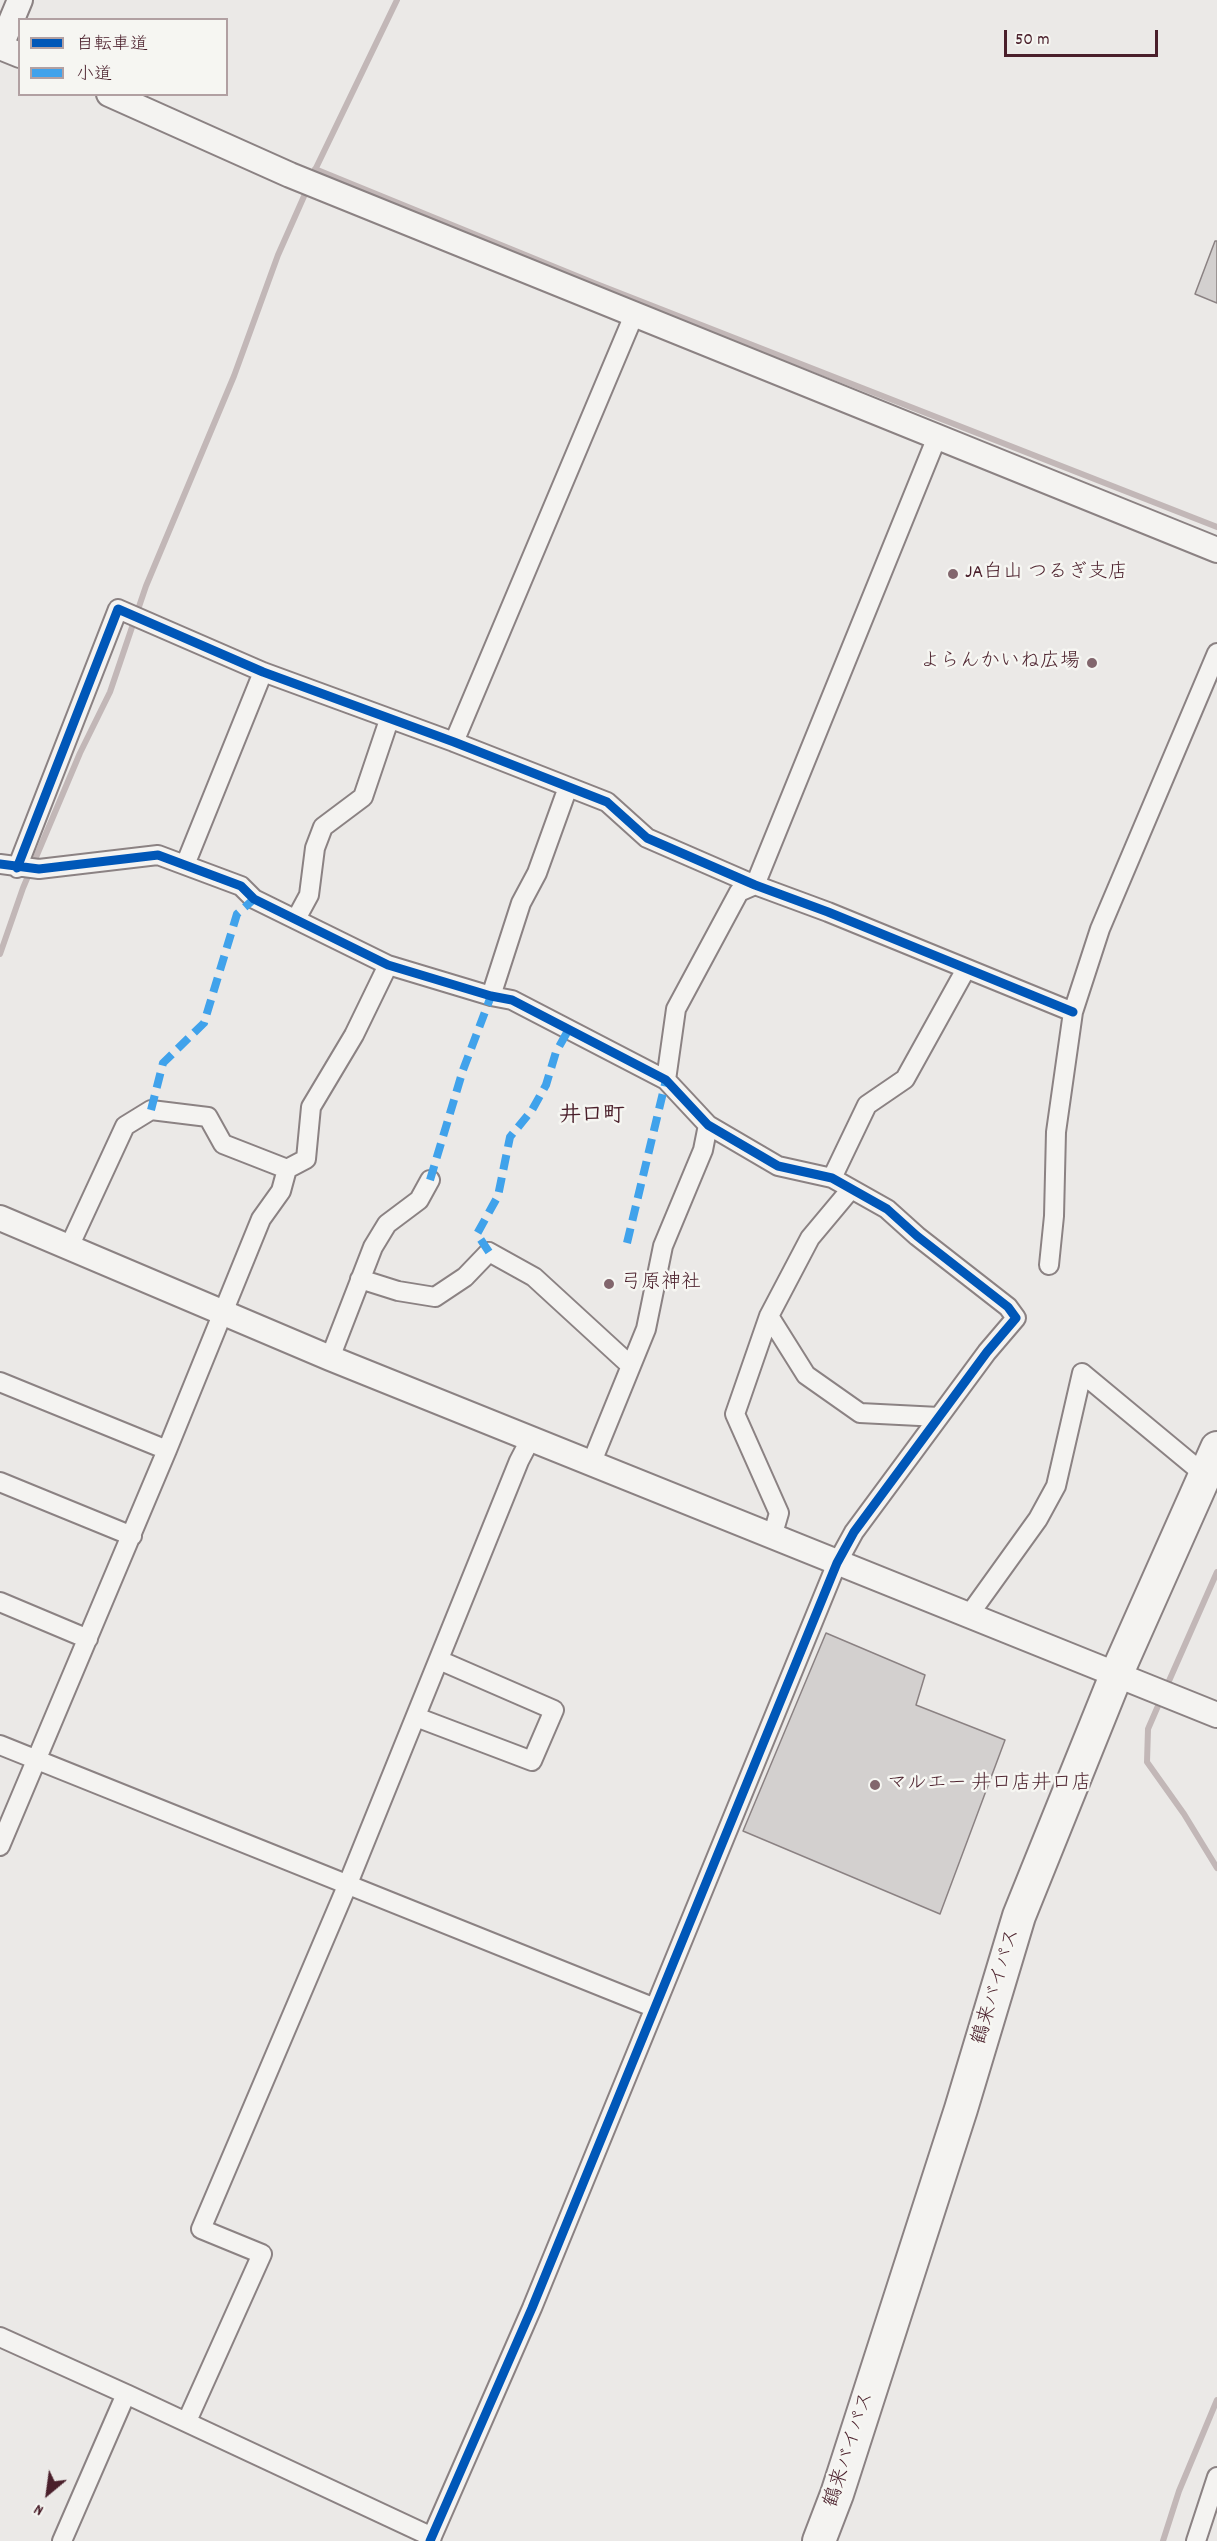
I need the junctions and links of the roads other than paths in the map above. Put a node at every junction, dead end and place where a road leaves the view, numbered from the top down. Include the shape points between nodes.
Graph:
1 (21, 0) edge
2 (0, 47) edge
3 (18, 54) edge
4 (113, 96) edge
5 (634, 315) junction
6 (937, 437) junction
7 (1217, 550) edge
8 (1217, 653) edge
9 (263, 672) junction
10 (389, 720) junction
11 (454, 742) junction
12 (568, 787) junction
13 (185, 865) junction
14 (20, 867) edge
15 (755, 885) junction
16 (296, 919) junction
17 (388, 964) junction
18 (966, 969) junction
19 (491, 996) junction
20 (1073, 1012) junction
21 (666, 1080) junction
22 (708, 1125) junction
23 (287, 1168) junction
24 (832, 1178) junction
25 (430, 1180) dead end
26 (851, 1189) junction
27 (0, 1218) edge
28 (69, 1247) junction
29 (1049, 1265) dead end
30 (360, 1279) junction
31 (222, 1310) junction
32 (769, 1316) junction
33 (330, 1358) junction
34 (631, 1366) junction
35 (0, 1382) edge
36 (939, 1417) junction
37 (531, 1438) junction
38 (167, 1450) junction
39 (591, 1464) junction
40 (1213, 1470) edge
41 (0, 1482) edge
42 (132, 1536) junction
43 (772, 1537) junction
44 (837, 1563) junction
45 (0, 1602) edge
46 (969, 1615) junction
47 (88, 1639) junction
48 (439, 1660) junction
49 (1117, 1673) junction
50 (1217, 1715) edge
51 (416, 1716) junction
52 (0, 1745) edge
53 (38, 1760) junction
54 (0, 1846) edge
55 (346, 1886) junction
56 (655, 2008) junction
57 (0, 2337) edge
58 (126, 2394) junction
59 (187, 2421) junction
60 (1217, 2477) edge
61 (431, 2539) edge
62 (62, 2541) edge
63 (819, 2541) edge
64 (1196, 2541) edge

1 - 2 street
2 - 3 street
4 - 5 street via 290,175
5 - 6 street
5 - 11 street
6 - 7 street
6 - 15 street
8 - 20 street via 1100,929
9 - 10 street
9 - 13 street
9 - 14 street via 118,609
10 - 11 street
10 - 16 street via 363,797 322,828 315,848 309,895
11 - 12 street
12 - 15 street via 607,802 647,838
12 - 19 street via 537,873 521,903
13 - 14 street via 158,855
13 - 16 street via 241,886 254,899
15 - 18 street
15 - 21 street via 739,892 675,1009
16 - 17 street
17 - 19 street
17 - 23 street via 354,1035 310,1107 306,1159
18 - 20 street
18 - 24 street via 905,1079 867,1105
19 - 21 street via 512,1000
20 - 29 street via 1056,1132
21 - 22 street
22 - 24 street via 778,1166
22 - 34 street via 703,1150 663,1246 646,1329
23 - 28 street via 223,1144 208,1117 151,1110 125,1126
23 - 31 street via 281,1191 261,1219
24 - 26 street
25 - 30 street via 419,1200 387,1224
26 - 32 street via 810,1238
26 - 36 street via 887,1209 1008,1307 1016,1318
27 - 28 street
28 - 31 street
30 - 33 street
30 - 34 street via 435,1297 465,1278 489,1252 534,1277
31 - 33 street
31 - 38 street
32 - 36 street via 806,1375 860,1413
32 - 43 street via 735,1414 779,1513
33 - 37 street
34 - 39 street
35 - 38 street
36 - 44 street via 854,1532
37 - 39 street
37 - 48 street
38 - 42 street
39 - 43 street
40 - 46 street via 1082,1373 1056,1486 1038,1519
40 - 49 highway, 鶴来バイパス
41 - 42 street
42 - 47 street
43 - 44 street
44 - 46 street
44 - 56 street
45 - 47 street
46 - 49 street
47 - 53 street
48 - 51 street
48 - 51 street via 554,1710 532,1761
49 - 50 street
49 - 63 highway, 鶴来バイパス via 1019,1916 957,2121
51 - 55 street
52 - 53 street
53 - 54 street
53 - 55 street
55 - 56 street
55 - 59 street via 201,2229 262,2254
56 - 61 street via 532,2308
57 - 58 street
58 - 59 street
58 - 62 street
59 - 61 street
60 - 64 street

